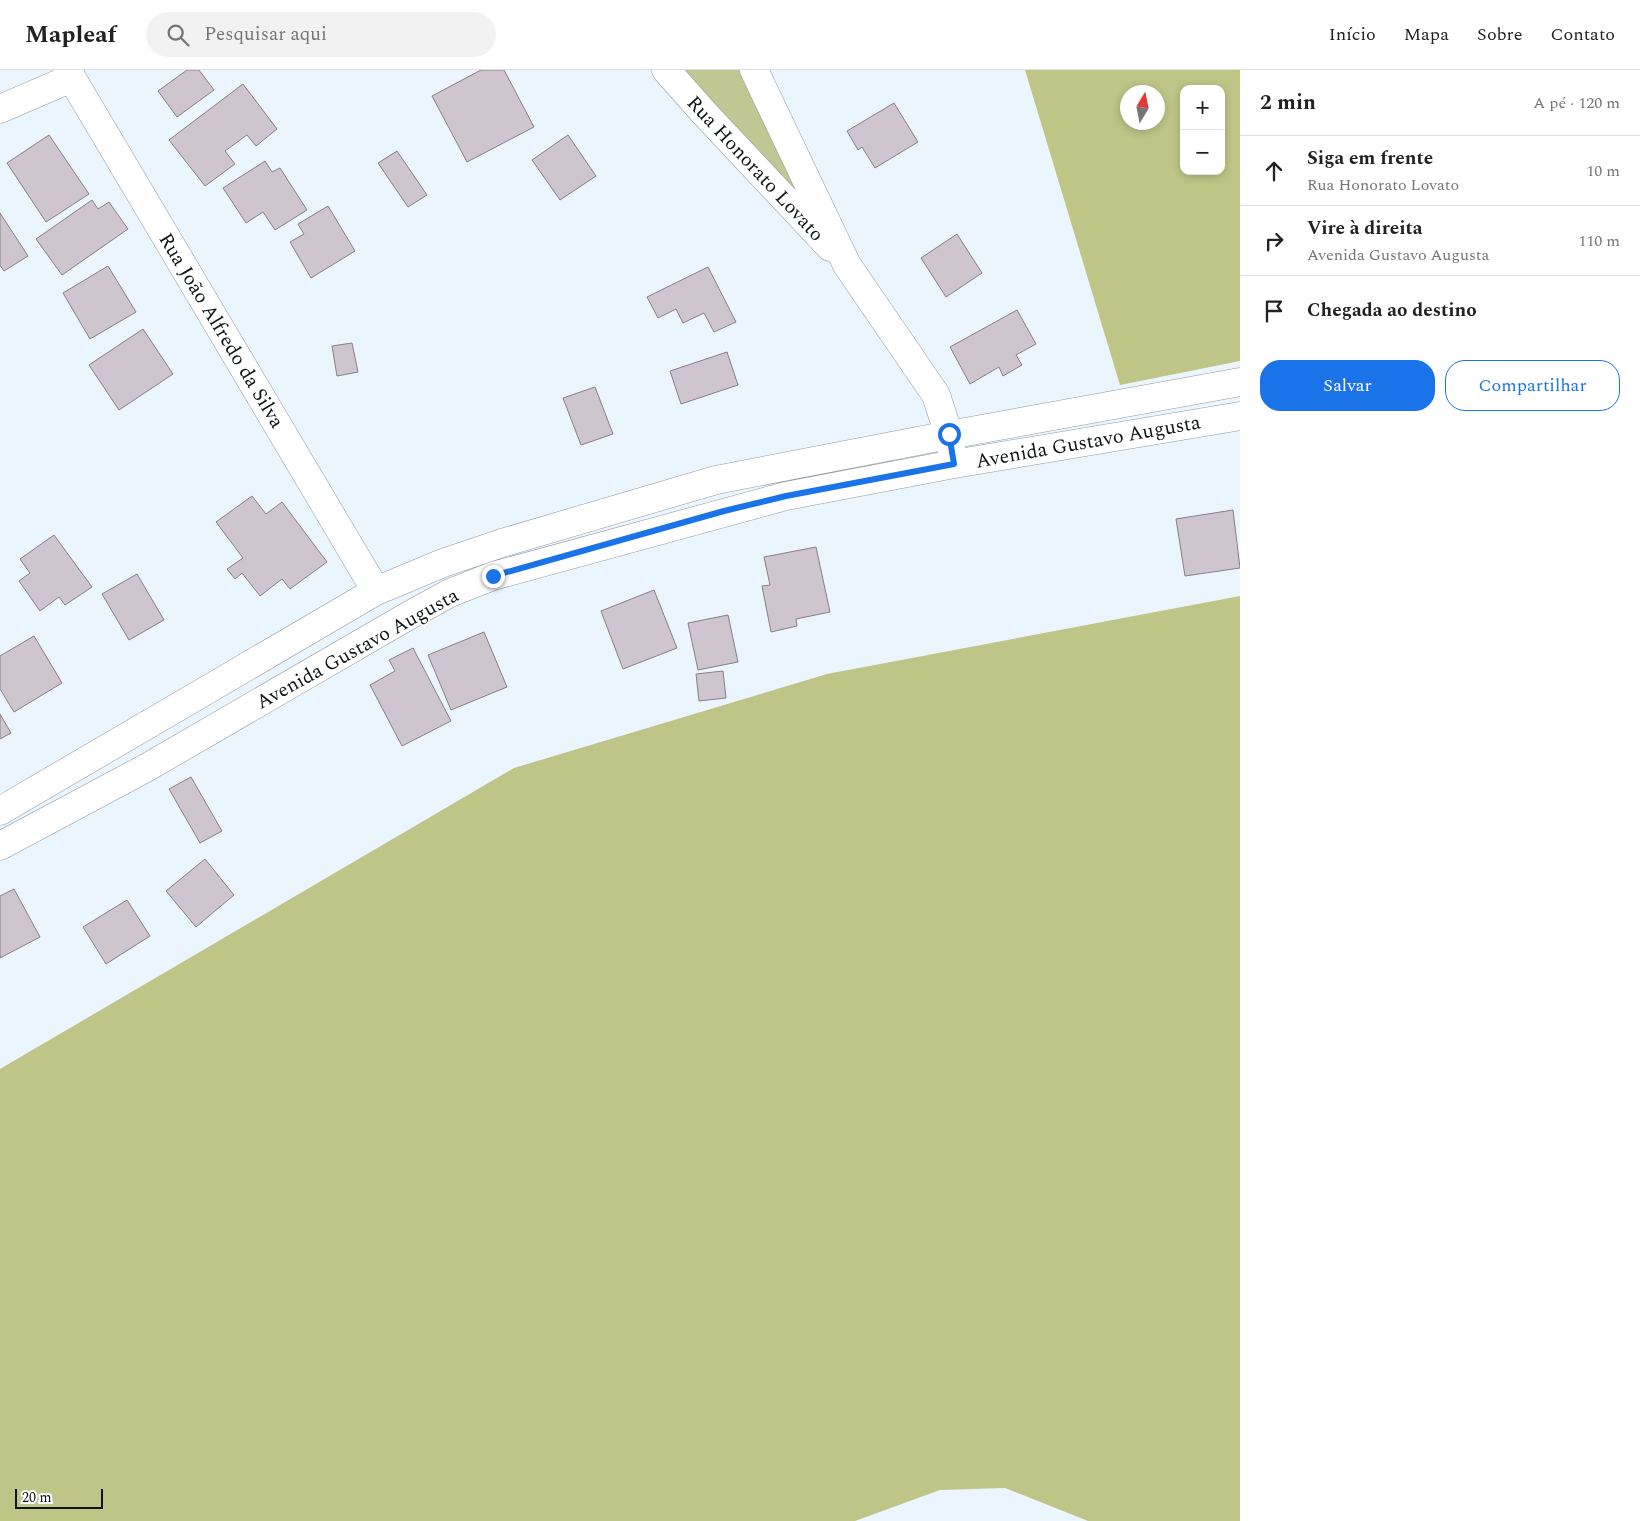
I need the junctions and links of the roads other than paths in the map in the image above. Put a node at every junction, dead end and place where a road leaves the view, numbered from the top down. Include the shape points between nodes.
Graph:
1 (666, 70) edge
2 (754, 70) edge
3 (69, 74) edge
4 (0, 109) edge
5 (847, 265) junction
6 (1240, 382) edge
7 (1240, 416) edge
8 (949, 434) junction
9 (954, 464) junction
10 (376, 591) junction
11 (0, 811) edge
12 (0, 846) edge

1 - 5 street, Rua Honorato Lovato
2 - 5 street, Rua Honorato Lovato
3 - 4 street
3 - 10 street, Rua João Alfredo da Silva
5 - 8 street, Rua Honorato Lovato via 936,395
6 - 8 street, Avenida Gustavo Augusta
7 - 9 street, Avenida Gustavo Augusta
8 - 9 street, Rua Honorato Lovato
8 - 10 street, Avenida Gustavo Augusta via 716,480 502,543
9 - 12 street, Avenida Gustavo Augusta via 724,511 493,576 450,593 146,768
10 - 11 street, Avenida Gustavo Augusta

